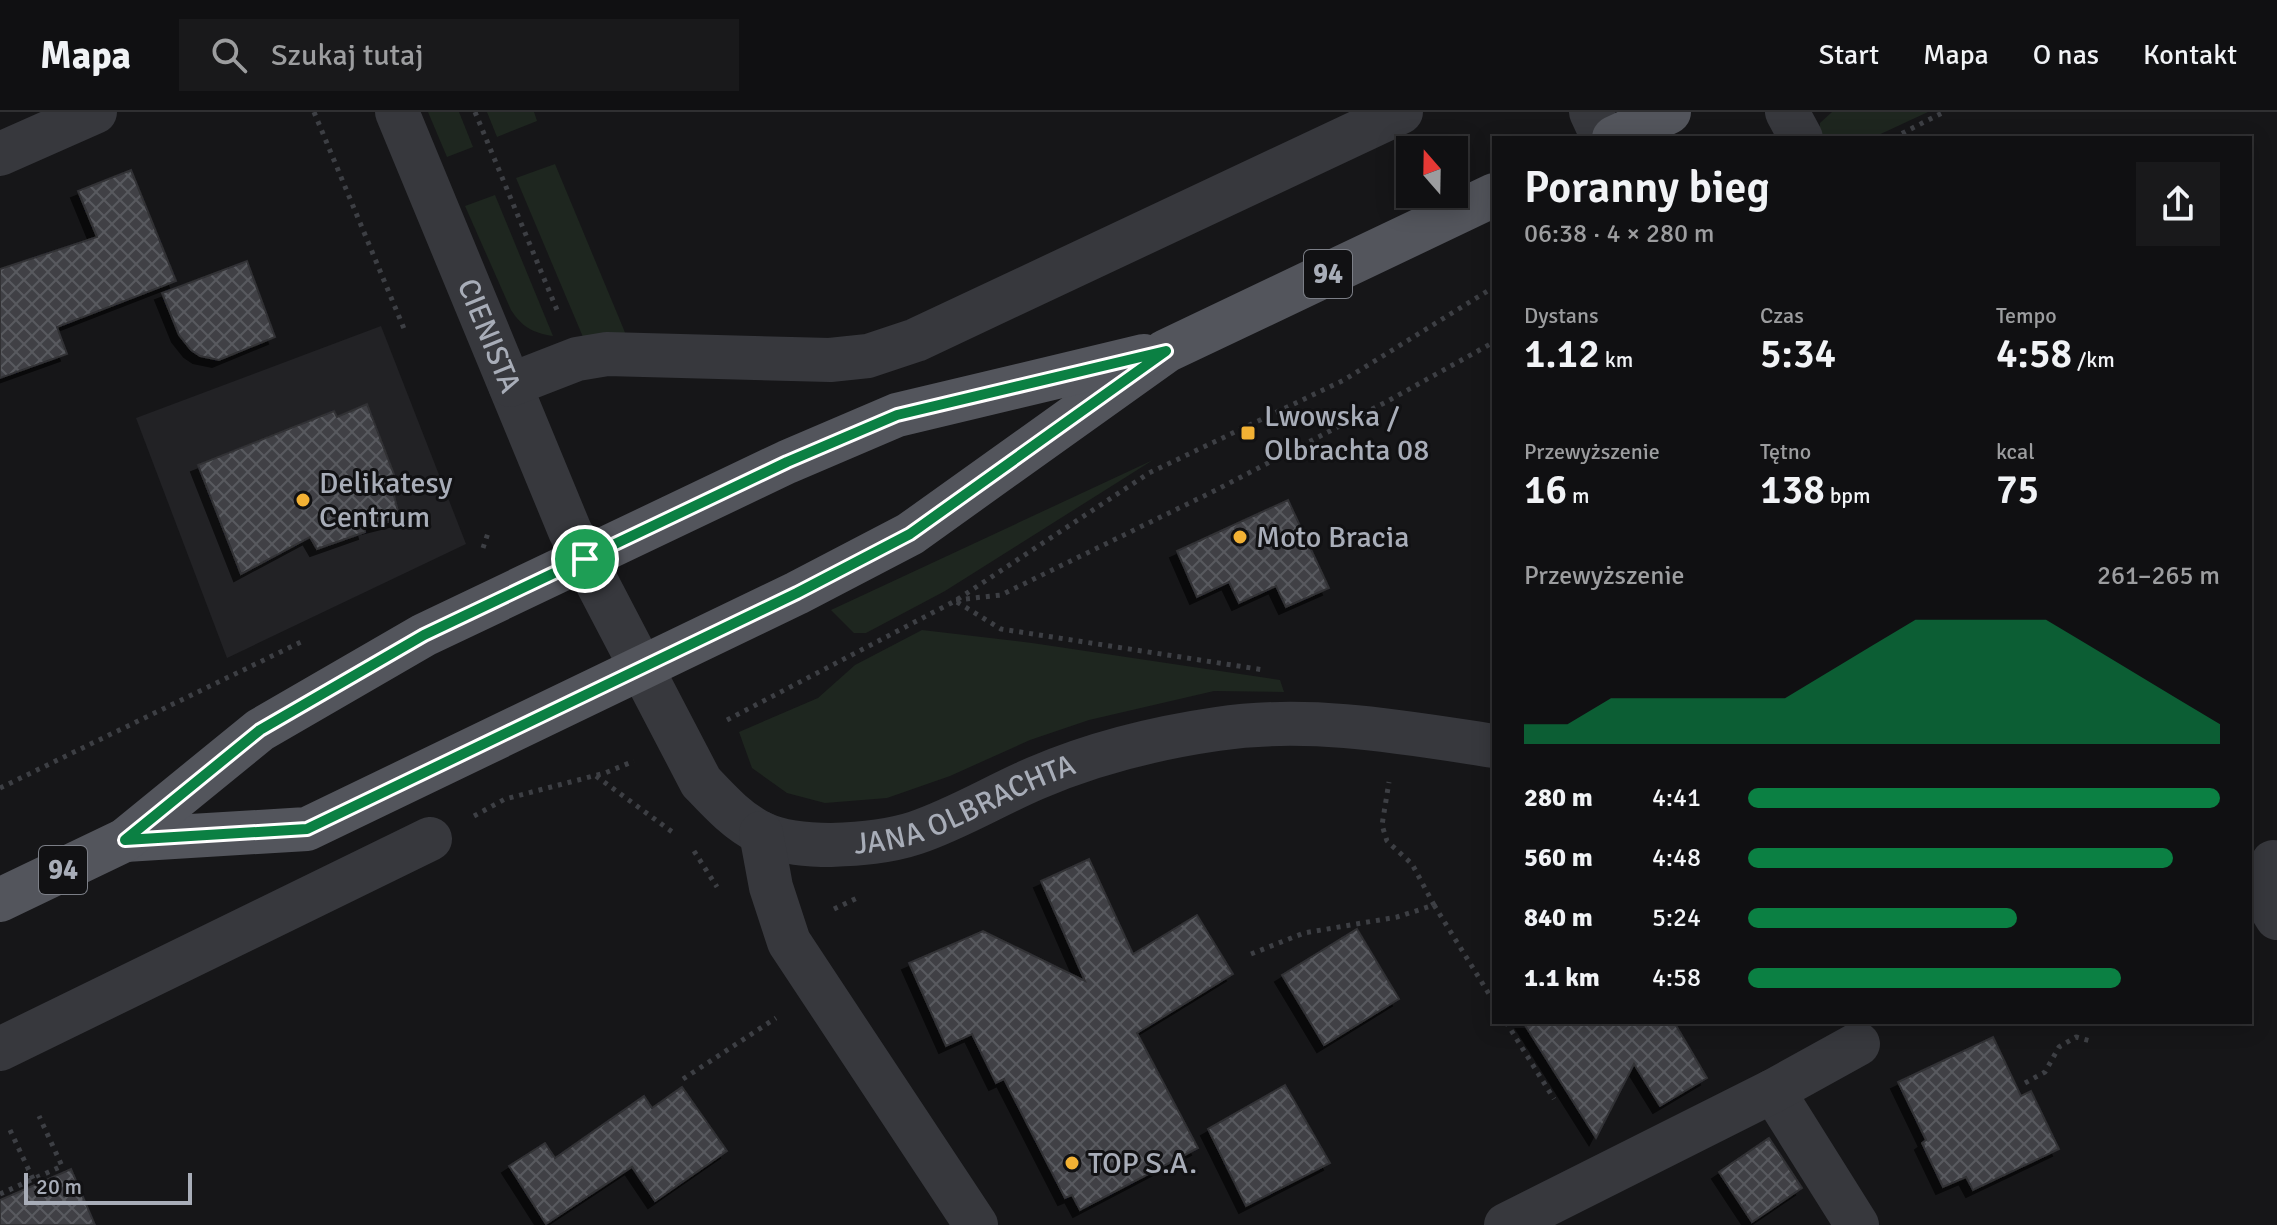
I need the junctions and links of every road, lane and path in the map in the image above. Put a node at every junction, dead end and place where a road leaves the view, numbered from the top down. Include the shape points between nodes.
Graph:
1 (95, 112) edge
2 (314, 112) edge
3 (397, 112) edge
4 (475, 112) edge
5 (1401, 112) edge
6 (1591, 112) edge
7 (1669, 112) edge
8 (1787, 112) edge
9 (1944, 112) edge
10 (1602, 136) edge
11 (1618, 136) edge
12 (1800, 136) edge
13 (1897, 136) edge
14 (0, 154) edge
15 (1492, 198) edge
16 (1492, 288) edge
17 (405, 331) dead end
18 (1492, 343) edge
19 (1166, 351) junction
20 (577, 359) junction
21 (510, 385) junction
22 (489, 530) dead end
23 (481, 553) dead end
24 (585, 559) junction
25 (955, 601) junction
26 (318, 633) dead end
27 (642, 668) junction
28 (1273, 671) dead end
29 (679, 741) junction
30 (1492, 746) edge
31 (1391, 774) dead end
32 (0, 788) edge
33 (761, 833) junction
34 (430, 839) joint
35 (125, 840) junction
36 (2267, 861) edge
37 (0, 900) edge
38 (1434, 905) junction
39 (2277, 918) edge
40 (1251, 954) dead end
41 (1492, 999) edge
42 (786, 1012) dead end
43 (1507, 1024) edge
44 (2094, 1042) dead end
45 (1858, 1044) dead end
46 (0, 1049) edge
47 (683, 1079) dead end
48 (2025, 1083) dead end
49 (1773, 1091) junction
50 (1554, 1099) dead end
51 (39, 1116) dead end
52 (10, 1130) dead end
53 (33, 1179) junction
54 (0, 1194) edge
55 (976, 1225) edge
56 (1506, 1225) edge
57 (1857, 1225) edge

1 - 14 street
2 - 17 path
3 - 21 street, CIENISTA
4 - 20 path
5 - 20 street via 916,340 868,356 805,360 607,354
6 - 10 street
7 - 11 main road
8 - 12 street
9 - 13 path
15 - 19 main road, 94
16 - 25 path via 1344,380 1149,473
18 - 25 path via 1214,491 1001,595
19 - 24 main road, 94 via 897,415
19 - 27 main road, 94 via 910,534
20 - 21 street
21 - 24 street, CIENISTA
22 - 23 path
24 - 27 street, JANA OLBRACHTA
24 - 35 main road, 94 via 424,635 260,730
25 - 28 path via 1001,629
25 - 29 path via 749,710
26 - 32 path
27 - 29 street, JANA OLBRACHTA
27 - 35 main road, 94 via 307,829
29 - 33 street, JANA OLBRACHTA via 701,782 730,813
29 - 34 path via 605,773 505,799
30 - 33 street, JANA OLBRACHTA via 1308,723 1220,728 1093,756 913,834 868,843 805,845
31 - 38 path via 1382,825 1387,841 1412,864
33 - 55 street via 789,942
34 - 46 street
35 - 37 main road, 94
36 - 39 street via 2267,902
38 - 40 path via 1304,933
38 - 41 path
42 - 47 path
43 - 50 path
44 - 48 path via 2076,1037 2059,1047 2045,1072
45 - 49 street
49 - 56 street
49 - 57 street
51 - 53 path via 62,1166
52 - 53 path
53 - 54 path

